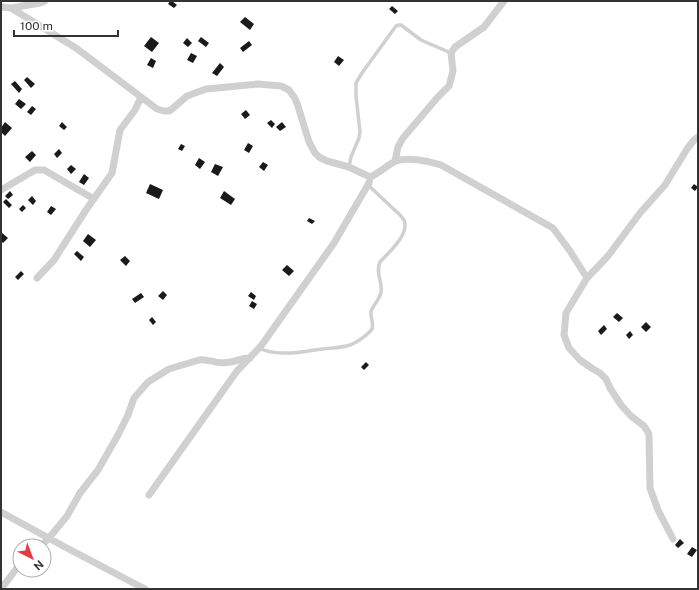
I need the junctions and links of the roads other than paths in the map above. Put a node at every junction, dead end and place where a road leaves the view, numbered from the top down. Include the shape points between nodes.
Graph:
1 (45, 1) edge
2 (504, 1) edge
3 (1, 7) edge
4 (11, 8) junction
5 (451, 53) junction
6 (141, 96) junction
7 (698, 137) edge
8 (395, 161) junction
9 (349, 167) junction
10 (370, 177) junction
11 (368, 185) junction
12 (1, 190) edge
13 (94, 199) junction
14 (37, 278) dead end
15 (587, 278) junction
16 (260, 348) junction
17 (250, 358) junction
18 (149, 495) dead end
19 (1, 512) edge
20 (49, 538) joint
21 (52, 540) edge
22 (673, 540) dead end
23 (12, 575) edge
24 (1, 589) edge
25 (145, 589) edge

1 - 4 street
2 - 5 street via 484,27 455,47
3 - 4 street
4 - 6 street via 76,48
5 - 8 street via 453,71 449,86 403,138 398,146
5 - 9 lane via 421,40 401,25 396,26 356,83 360,132
6 - 9 street via 157,109 169,111 187,96 206,89 258,84 281,86 289,90 294,97 309,142 319,157
6 - 13 street via 135,110 120,130 112,173
7 - 15 street via 687,149 665,185
8 - 10 street
8 - 15 street via 428,161 441,165 553,228
9 - 10 street
10 - 11 street
11 - 16 street via 334,243
11 - 16 lane via 404,219 404,230 398,243 378,265 381,292 372,310 370,332 350,345 289,353 274,353
12 - 13 street via 35,170 44,170
13 - 14 street via 54,260
15 - 22 street via 566,313 564,335 569,348 580,360 606,379 621,406 648,432 650,488
16 - 17 street
17 - 18 street via 237,371
17 - 20 street via 232,362 204,359 195,361 169,369 148,382 134,398 118,435 98,470
19 - 20 street
21 - 25 street
23 - 24 street

